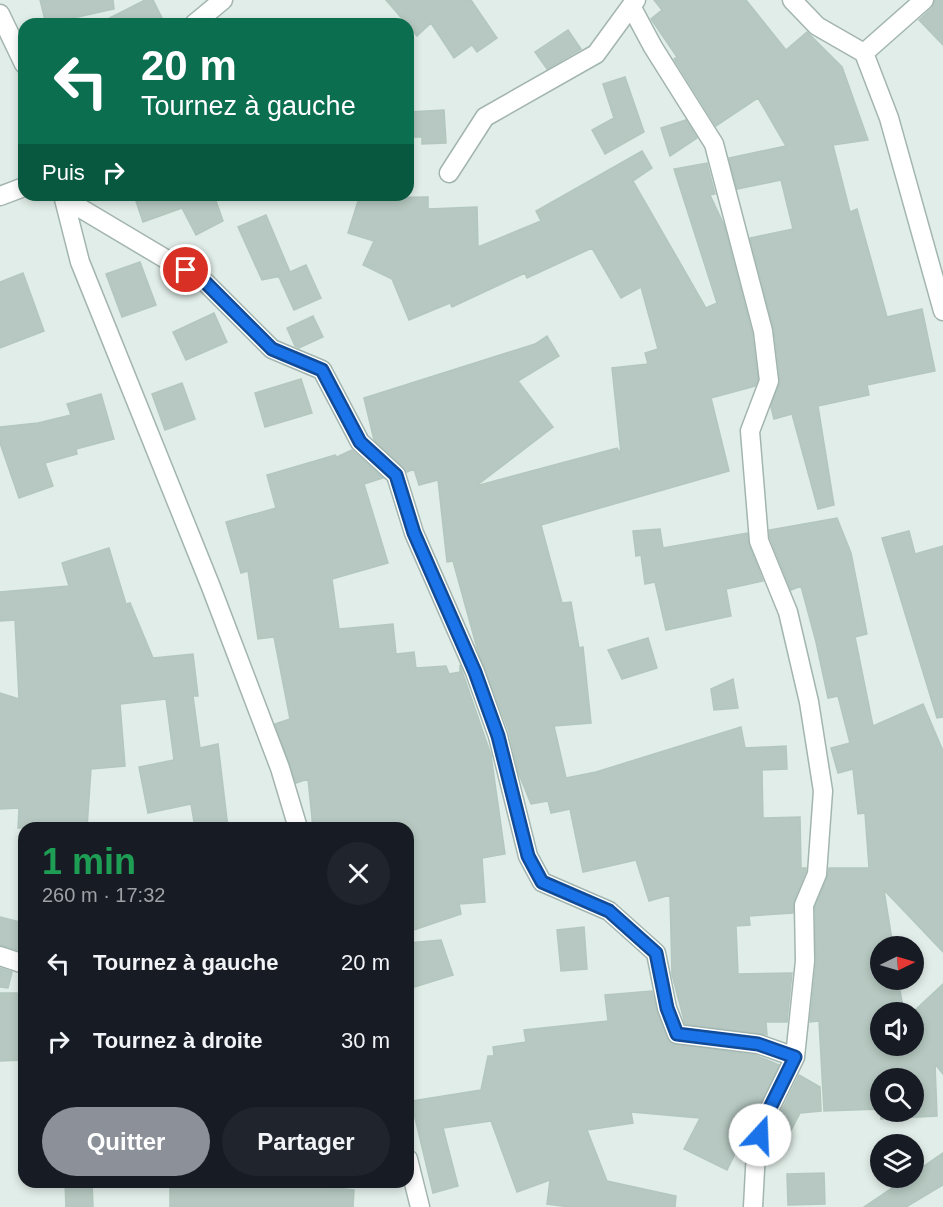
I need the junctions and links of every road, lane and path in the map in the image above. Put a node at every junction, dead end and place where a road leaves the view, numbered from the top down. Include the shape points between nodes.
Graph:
1 (223, 0) edge
2 (792, 0) edge
3 (924, 0) edge
4 (634, 3) edge
5 (0, 14) edge
6 (201, 18) edge
7 (18, 52) edge
8 (864, 53) junction
9 (449, 173) dead end
10 (18, 189) edge
11 (0, 196) edge
12 (65, 201) edge
13 (71, 201) edge
14 (943, 311) edge
15 (296, 822) edge
16 (0, 956) edge
17 (18, 962) edge
18 (795, 1057) junction
19 (414, 1184) edge
20 (420, 1207) edge
21 (753, 1207) edge

1 - 6 street
2 - 8 street via 817,26
3 - 8 street
4 - 9 street via 597,54 485,117
4 - 18 street via 653,48 714,144 763,331 769,381 750,431 759,541 788,612 809,702 823,791 817,873 804,904 805,961
5 - 7 street
8 - 14 street via 889,118
10 - 11 street
12 - 15 street via 80,262 211,587 280,768
13 - 18 street via 206,283 272,349 322,370 360,442 396,475 414,533 475,672 498,736 528,856 542,882 609,911 656,953 667,1008 677,1034 758,1044
16 - 17 street
18 - 21 street via 765,1118 756,1151
19 - 20 street

